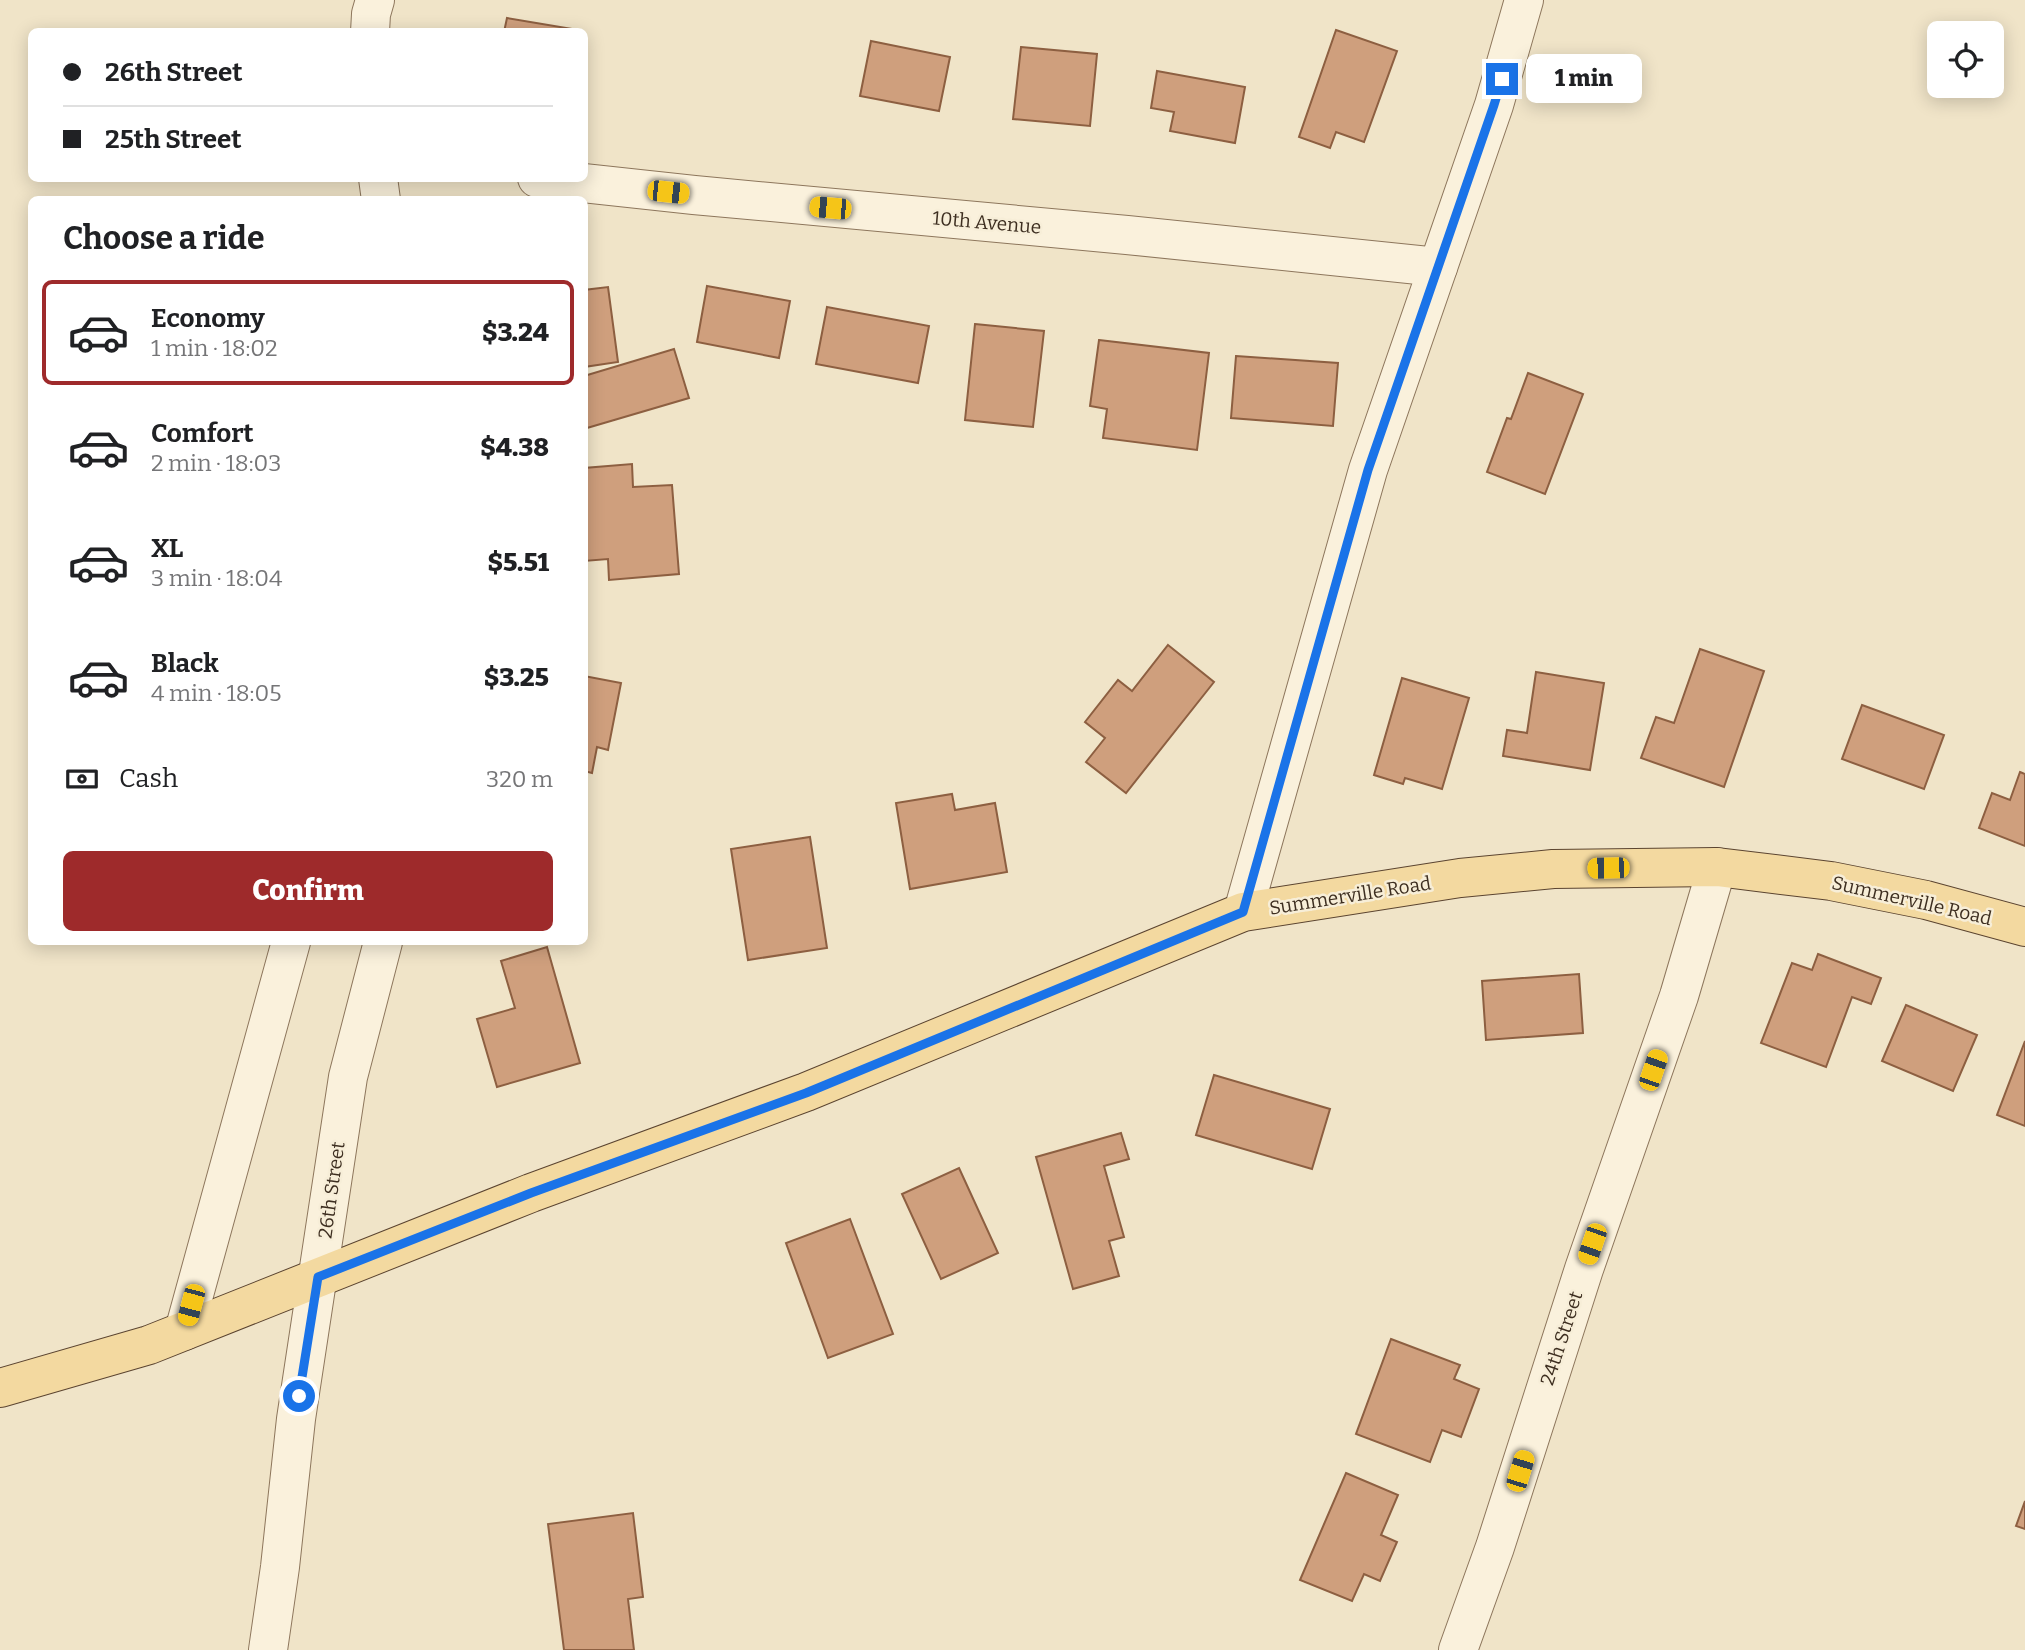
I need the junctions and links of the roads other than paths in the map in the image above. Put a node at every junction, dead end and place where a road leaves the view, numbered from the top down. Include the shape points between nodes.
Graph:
1 (374, 0) edge
2 (1524, 0) edge
3 (370, 28) edge
4 (573, 182) edge
5 (1438, 267) junction
6 (1717, 867) junction
7 (1243, 912) junction
8 (2025, 927) edge
9 (291, 945) edge
10 (382, 945) edge
11 (318, 1277) junction
12 (184, 1331) junction
13 (0, 1388) edge
14 (268, 1650) edge
15 (1458, 1650) edge

1 - 3 street
2 - 5 street via 1494,105
4 - 5 street, 10th Avenue
5 - 7 street via 1368,470
6 - 7 main road, Summerville Road via 1540,870
6 - 8 main road, Summerville Road via 1831,881
6 - 15 street, 24th Street via 1679,996
7 - 11 main road, Summerville Road via 806,1093
9 - 12 street
10 - 11 street, 26th Street via 348,1077
11 - 12 main road, Summerville Road
11 - 14 street, 26th Street
12 - 13 main road, Summerville Road

